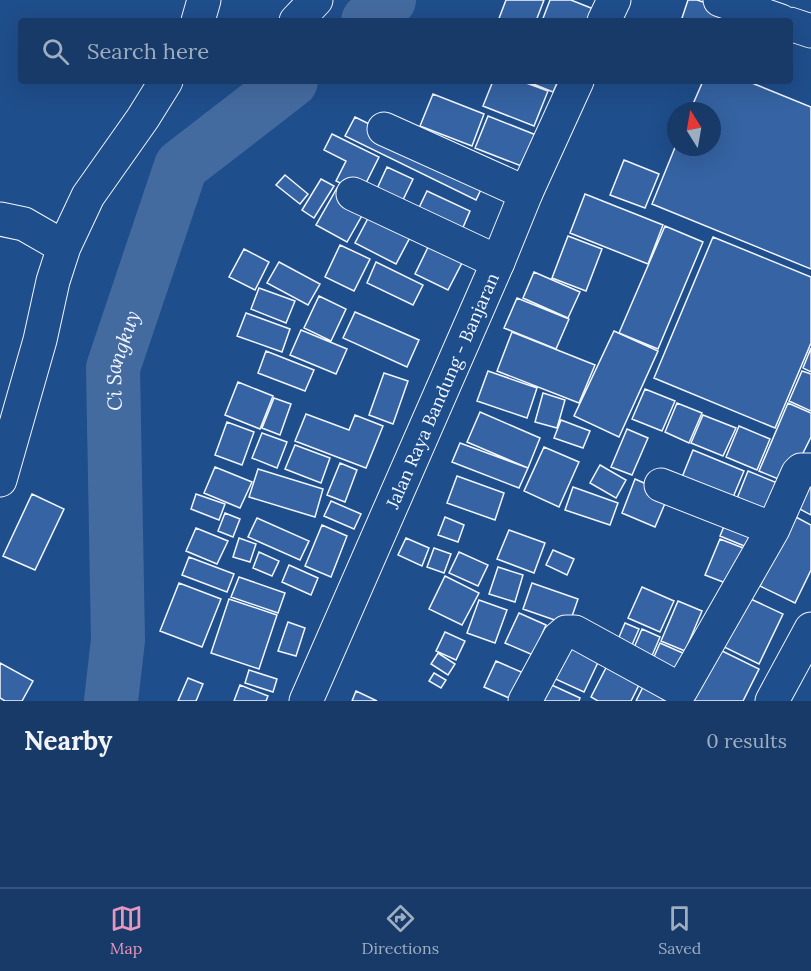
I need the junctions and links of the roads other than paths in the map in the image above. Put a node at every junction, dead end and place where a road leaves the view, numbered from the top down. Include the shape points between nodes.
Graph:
1 (204, 0) edge
2 (316, 0) edge
3 (614, 0) edge
4 (720, 0) edge
5 (199, 18) edge
6 (299, 18) edge
7 (605, 18) edge
8 (772, 18) edge
9 (793, 25) edge
10 (811, 31) edge
11 (164, 84) edge
12 (576, 84) edge
13 (384, 129) dead end
14 (353, 194) dead end
15 (526, 194) junction
16 (0, 219) edge
17 (64, 247) junction
18 (498, 262) junction
19 (811, 470) edge
20 (0, 480) edge
21 (661, 485) dead end
22 (773, 529) junction
23 (811, 628) edge
24 (678, 695) edge
25 (306, 701) edge
26 (525, 701) edge
27 (772, 701) edge

1 - 5 street
2 - 6 street
3 - 7 street
4 - 8 street
9 - 10 street
11 - 17 street via 88,196
12 - 15 street, Jalan Raya Bandung - Banjaran
13 - 15 street
14 - 18 street
15 - 18 street, Jalan Raya Bandung - Banjaran
16 - 17 street via 24,224
17 - 20 street
18 - 25 street, Jalan Raya Bandung - Banjaran
19 - 22 street via 798,473
21 - 22 street
22 - 24 street
23 - 27 street
24 - 26 street via 575,632 566,632

